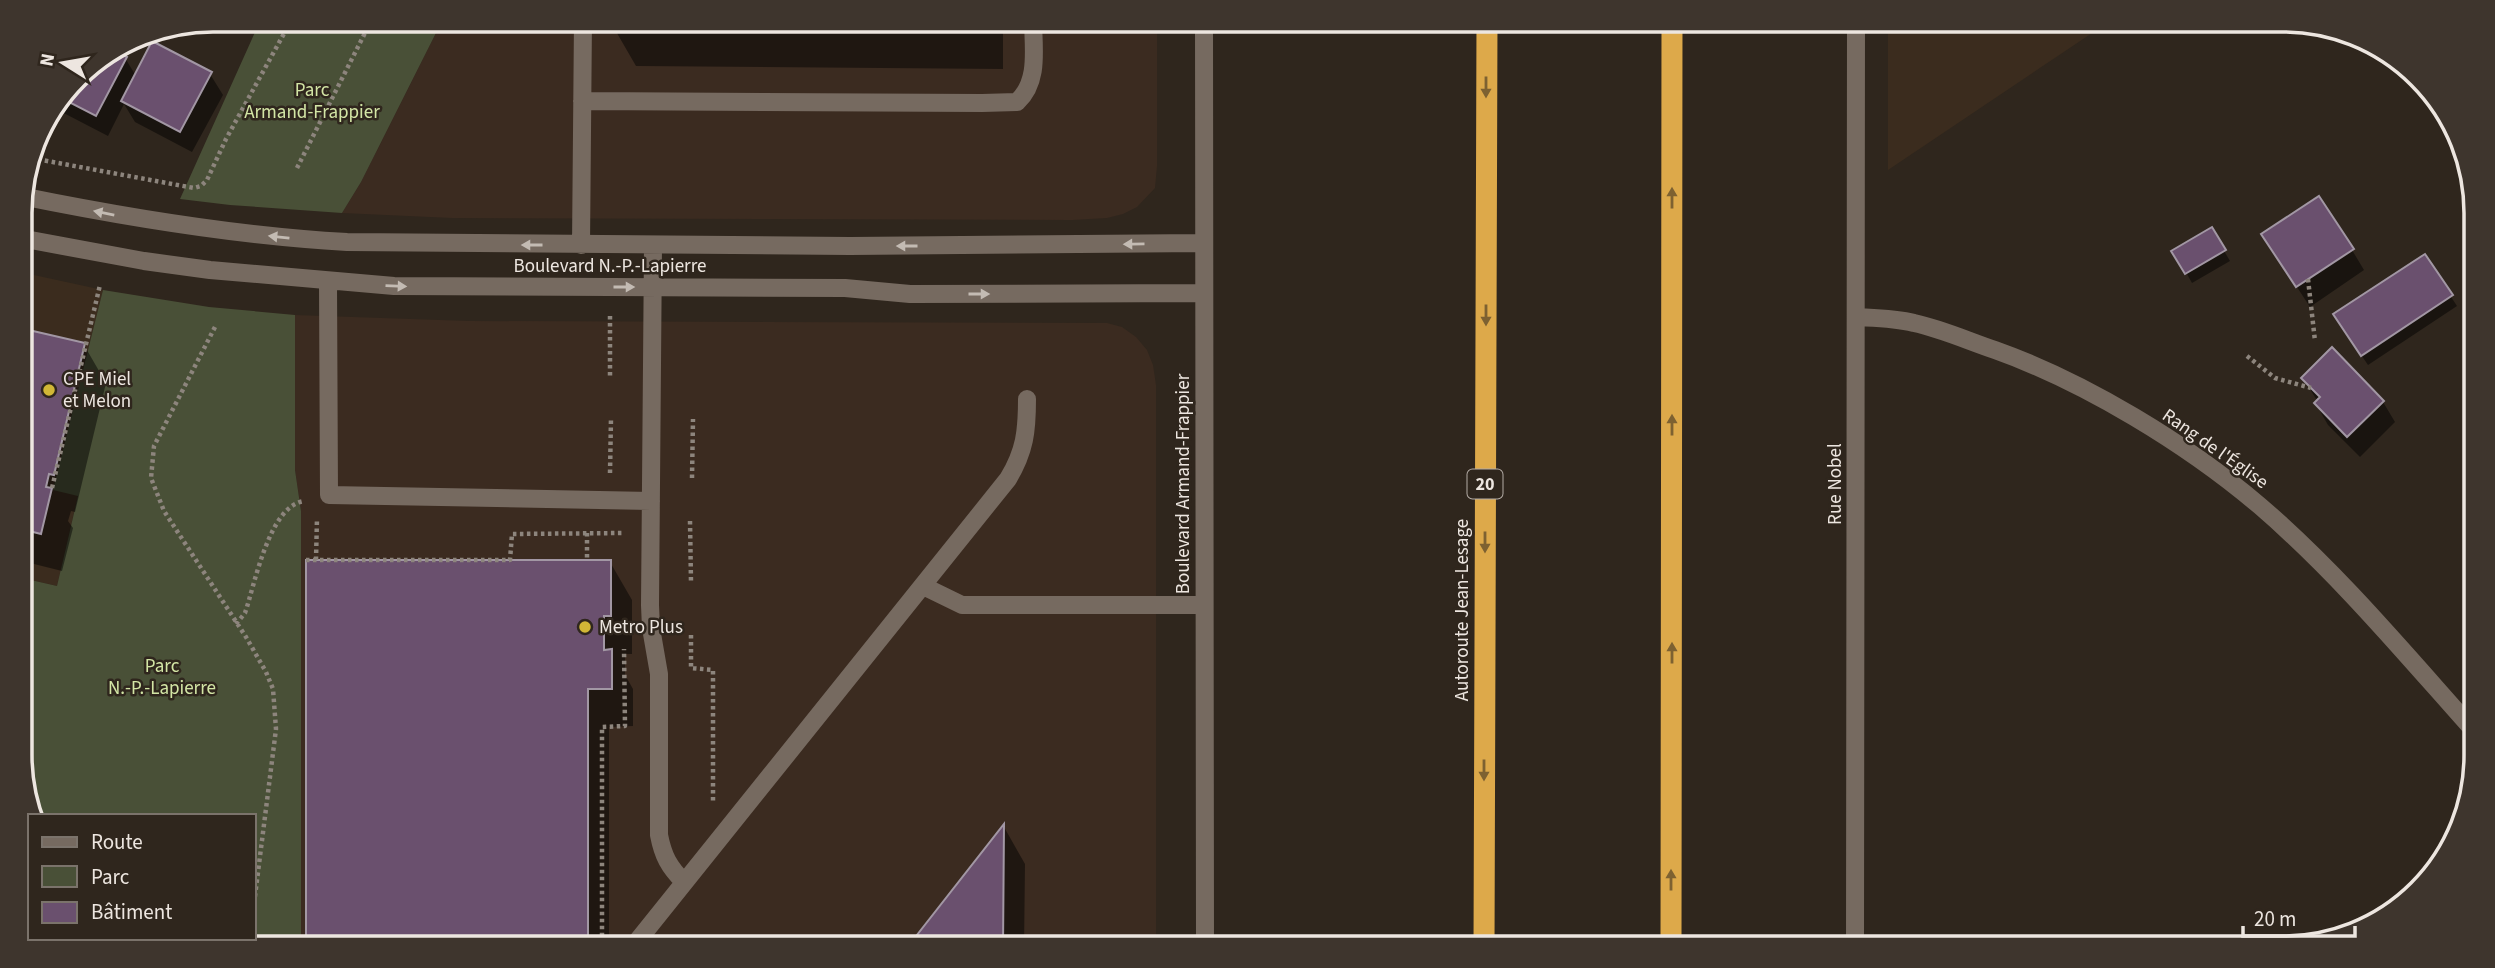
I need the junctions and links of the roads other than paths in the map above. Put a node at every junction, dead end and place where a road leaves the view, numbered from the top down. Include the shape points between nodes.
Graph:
1 (583, 32) edge
2 (1033, 32) edge
3 (1204, 32) edge
4 (1486, 32) edge
5 (1672, 32) edge
6 (1856, 32) edge
7 (582, 102) junction
8 (32, 199) edge
9 (32, 240) edge
10 (1203, 243) junction
11 (581, 245) junction
12 (653, 245) junction
13 (328, 282) junction
14 (653, 287) junction
15 (1203, 293) junction
16 (1856, 317) junction
17 (1027, 399) dead end
18 (651, 500) junction
19 (923, 586) junction
20 (1204, 605) junction
21 (2464, 720) edge
22 (684, 882) junction
23 (641, 936) edge
24 (1205, 936) edge
25 (1484, 936) edge
26 (1671, 936) edge
27 (1855, 936) edge

1 - 7 street
2 - 7 street via 1032,76 1017,102
3 - 10 street, Boulevard Armand-Frappier
4 -> 25 highway, Autoroute Jean-Lesage / 20
26 -> 5 highway
6 - 16 street, Rue Nobel
7 - 11 street
11 -> 8 street, Boulevard N.-P.-Lapierre via 297,239
9 - 13 street, Boulevard N.-P.-Lapierre via 156,263
10 -> 12 street, Boulevard N.-P.-Lapierre
10 - 15 street, Boulevard Armand-Frappier
11 - 12 street, Boulevard N.-P.-Lapierre
12 - 14 street
13 -> 14 street, Boulevard N.-P.-Lapierre
13 - 18 street via 329,495
14 -> 15 street, Boulevard N.-P.-Lapierre via 845,288 910,294
14 - 18 street
15 - 20 street, Boulevard Armand-Frappier
16 - 21 street, Rang de l'Église via 1912,322 2022,360 2120,410 2204,464 2301,544
16 - 27 street, Rue Nobel
17 - 19 street via 1026,437 1009,479
18 - 22 street via 650,628 659,674 659,835 663,856
19 - 20 street via 962,605
19 - 22 street
20 - 24 street, Boulevard Armand-Frappier
22 - 23 street

